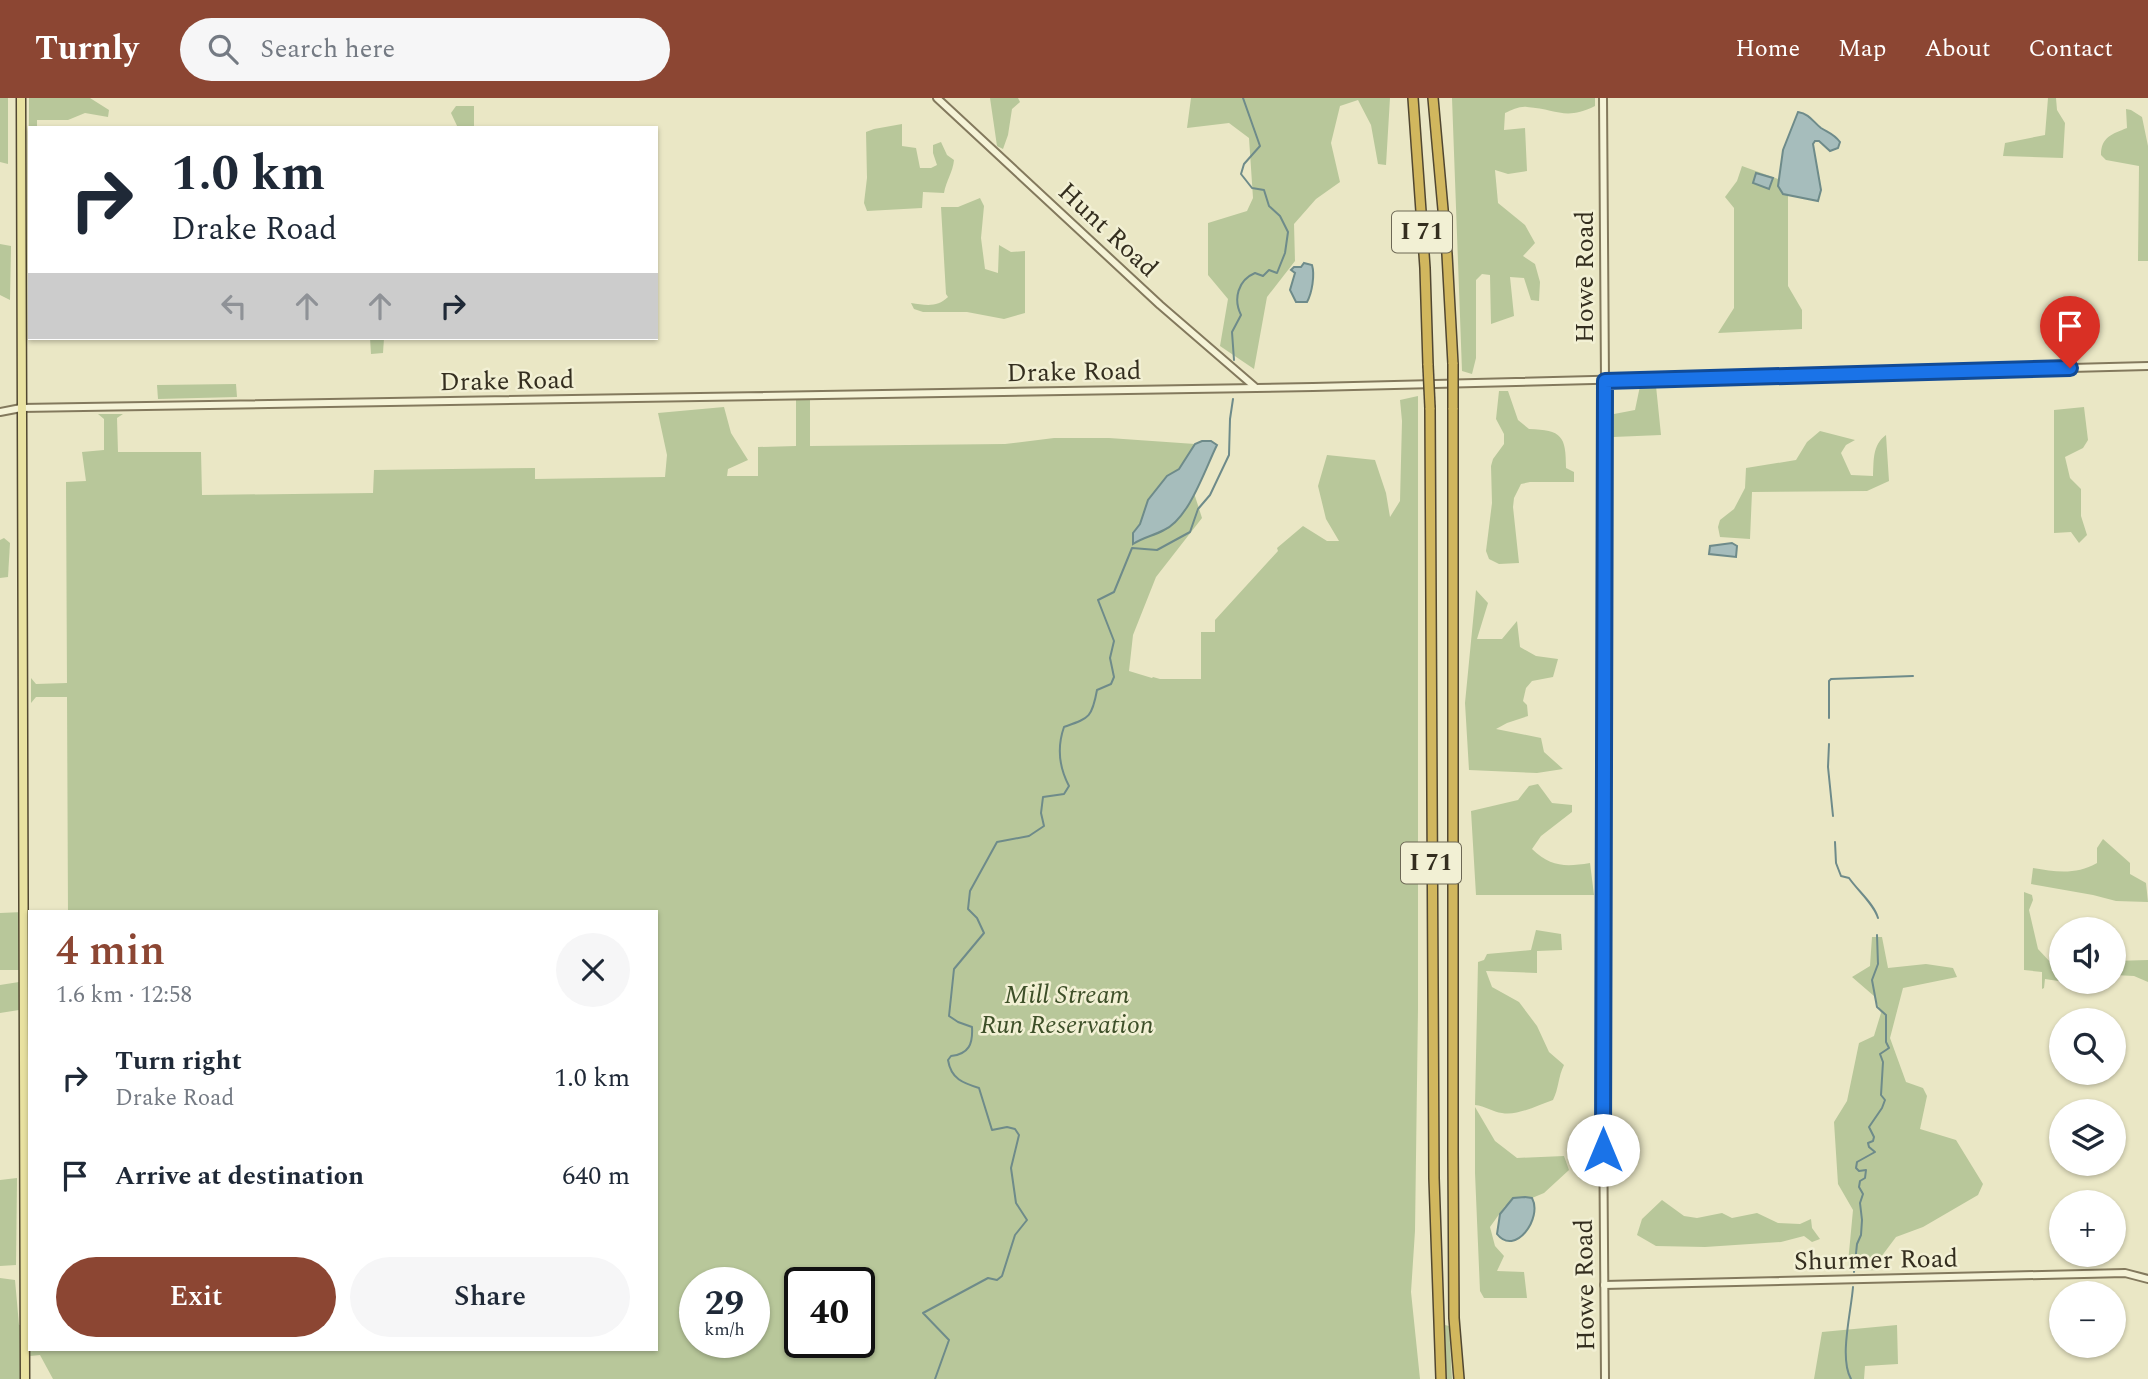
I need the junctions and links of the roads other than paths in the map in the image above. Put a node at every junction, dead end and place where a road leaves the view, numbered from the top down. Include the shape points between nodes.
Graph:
1 (21, 98) edge
2 (937, 98) edge
3 (1413, 98) edge
4 (1433, 98) edge
5 (1603, 98) edge
6 (2148, 366) edge
7 (1605, 381) junction
8 (1255, 387) junction
9 (22, 408) junction
10 (0, 412) edge
11 (2148, 1279) edge
12 (1604, 1285) junction
13 (25, 1379) edge
14 (1441, 1379) edge
15 (1459, 1379) edge
16 (1605, 1379) edge

1 - 9 main road
2 - 8 street, Hunt Road
3 - 14 highway, I 71, bridge via 1430,408 1433,1122
4 - 15 highway, I 71, bridge via 1453,364 1453,1166
5 - 7 street, Howe Road
6 - 7 street, Drake Road
7 - 8 street, Drake Road
7 - 12 street, Howe Road
8 - 9 street, Drake Road
9 - 10 street, Drake Road
9 - 13 main road
11 - 12 street, Shurmer Road via 2124,1273
12 - 16 street, Howe Road

